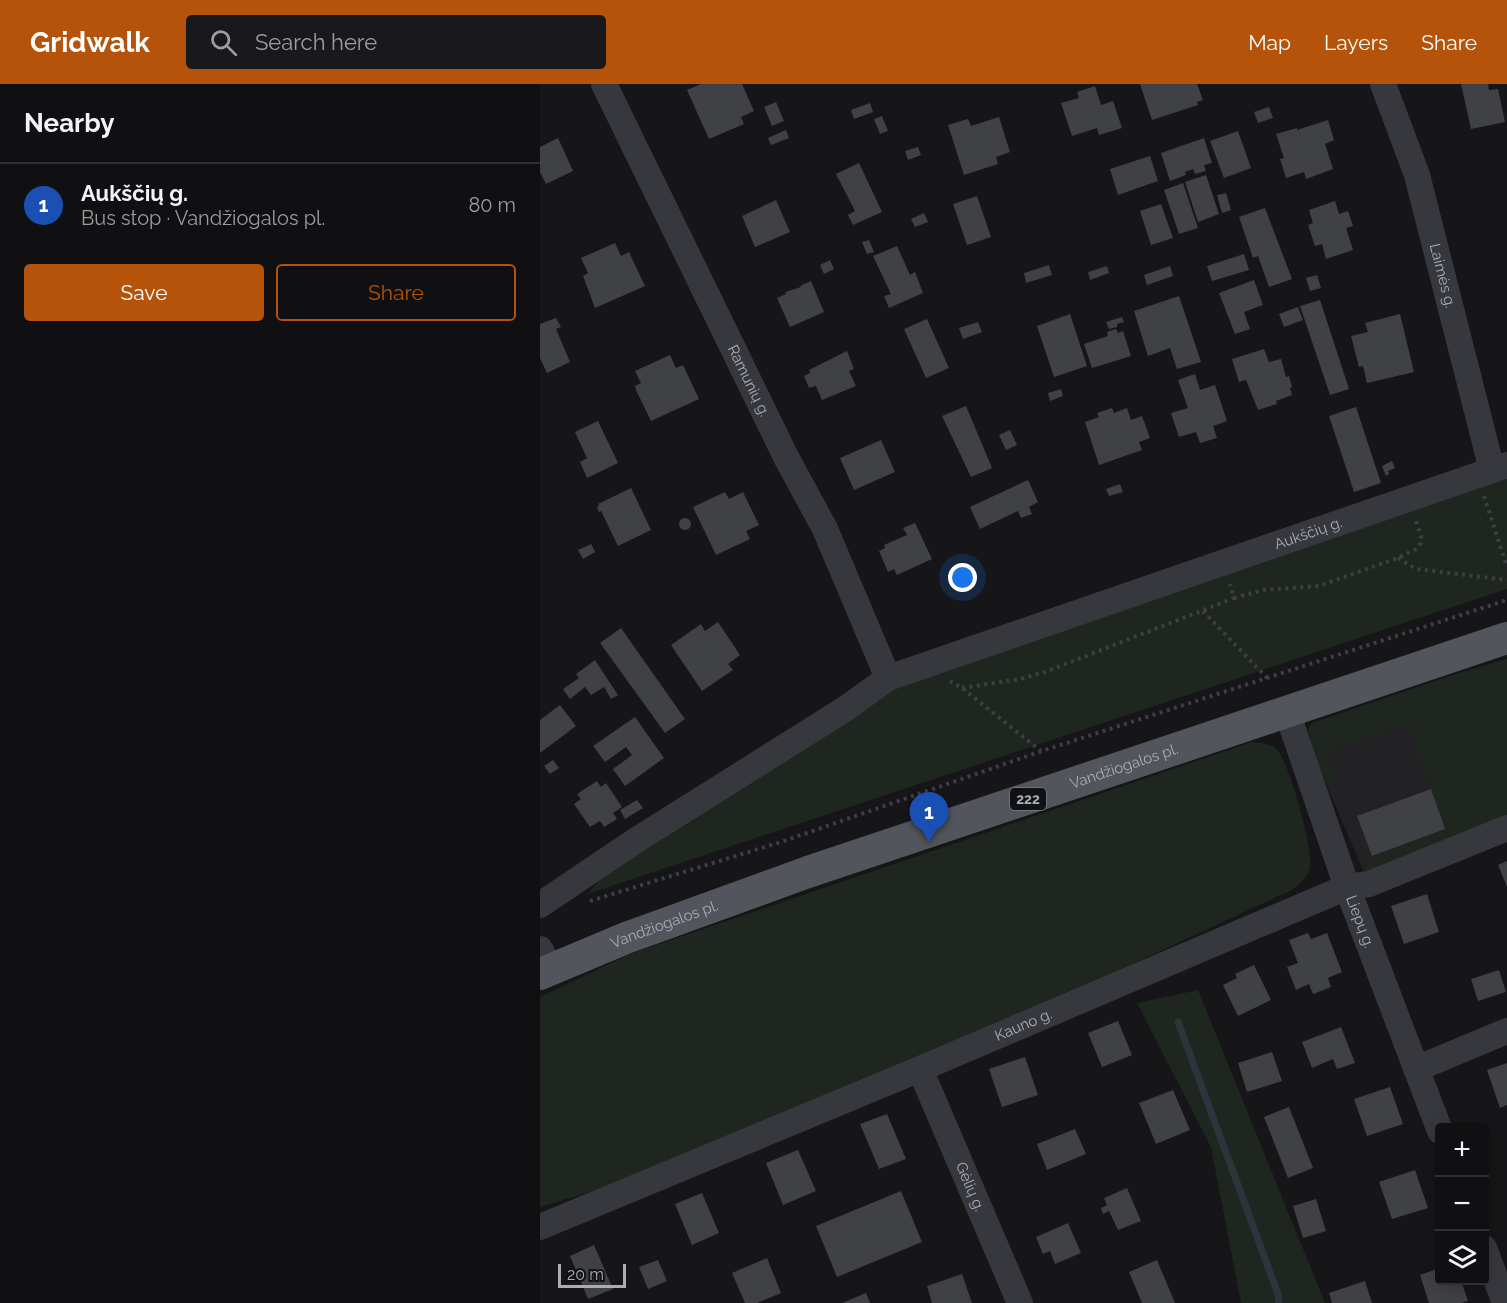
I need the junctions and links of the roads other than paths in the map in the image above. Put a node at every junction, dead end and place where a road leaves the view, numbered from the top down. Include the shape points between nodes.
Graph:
1 (604, 84) edge
2 (1383, 84) edge
3 (1492, 470) edge
4 (1507, 638) edge
5 (888, 678) junction
6 (1287, 712) junction
7 (1507, 828) edge
8 (1347, 887) junction
9 (540, 905) edge
10 (544, 964) edge
11 (1507, 1031) edge
12 (920, 1069) junction
13 (1416, 1069) junction
14 (1437, 1123) edge
15 (540, 1227) edge
16 (1489, 1257) edge
17 (1504, 1290) edge
18 (1020, 1303) edge

1 - 5 street, Ramunių g. via 825,529
2 - 3 street, Laimės g. via 1417,175
3 - 5 street, Aukščių g.
4 - 6 main road, Vandžiogalos pl. / 222
5 - 9 street, Aukščių g. via 845,710
6 - 8 street, Liepų g.
6 - 10 main road, Vandžiogalos pl. / 222
7 - 8 street, Kauno g. via 1369,884
8 - 12 street, Kauno g.
8 - 13 street, Liepų g.
11 - 13 street
12 - 15 street, Kauno g.
12 - 18 street, Gėlių g.
13 - 14 street, Liepų g.
16 - 17 street

